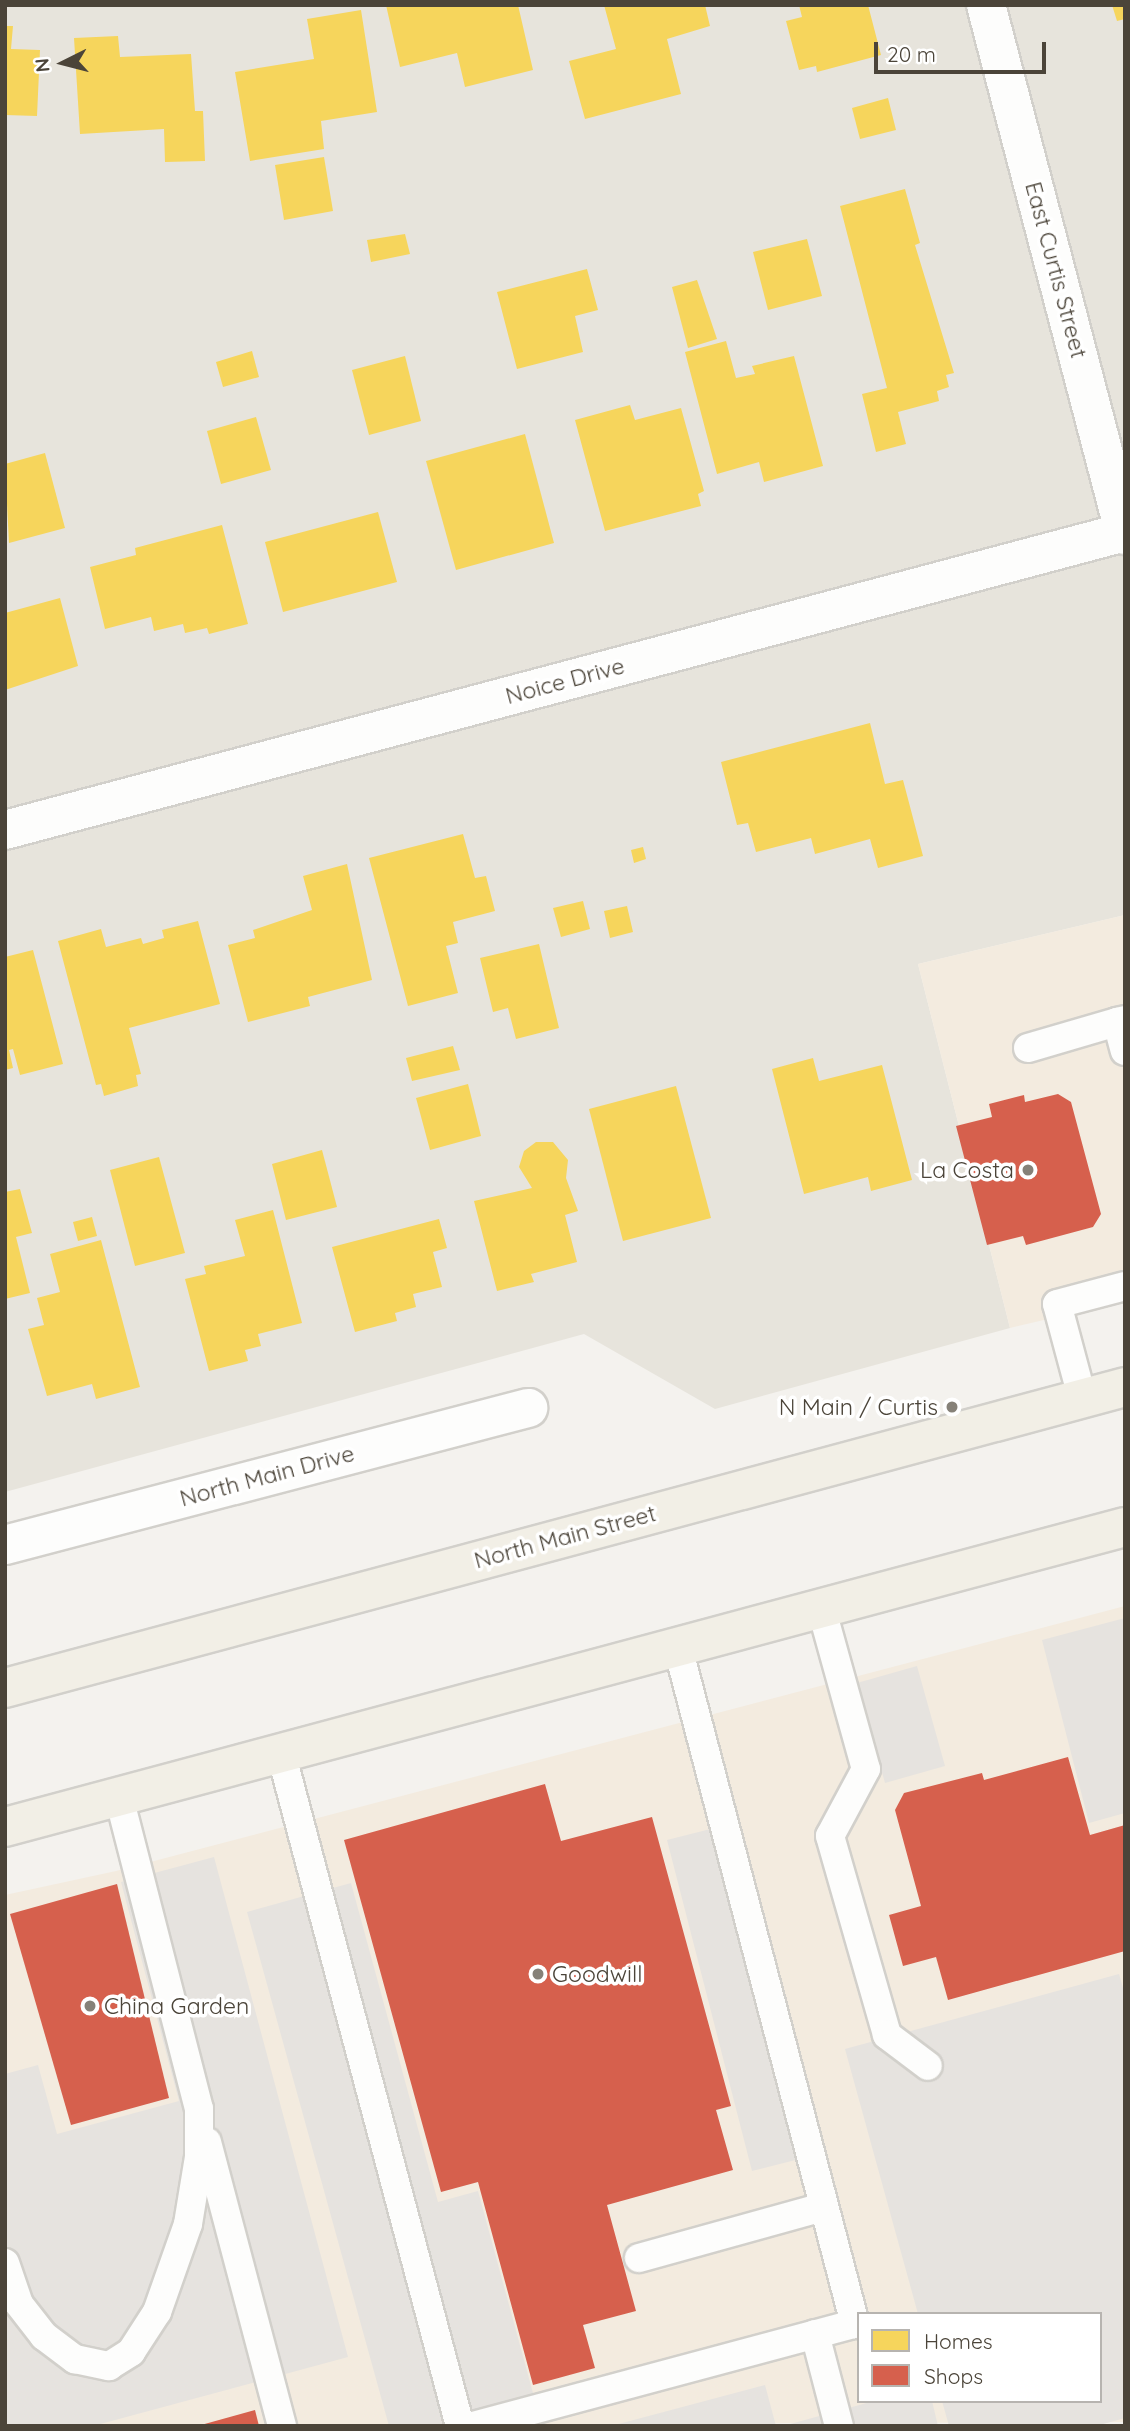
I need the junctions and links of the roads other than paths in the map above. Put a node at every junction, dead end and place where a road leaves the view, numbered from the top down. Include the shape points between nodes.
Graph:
1 (986, 5) edge
2 (1125, 533) edge
3 (5, 830) edge
4 (1121, 1021) edge
5 (1028, 1048) dead end
6 (1125, 1051) edge
7 (1125, 1286) edge
8 (1125, 1387) edge
9 (1082, 1398) junction
10 (528, 1408) dead end
11 (1125, 1527) edge
12 (5, 1545) edge
13 (821, 1607) junction
14 (677, 1644) junction
15 (5, 1688) edge
16 (281, 1753) junction
17 (119, 1798) junction
18 (5, 1827) edge
19 (928, 2066) dead end
20 (199, 2109) junction
21 (823, 2207) junction
22 (639, 2258) dead end
23 (5, 2263) edge
24 (815, 2334) junction
25 (282, 2426) edge
26 (460, 2426) edge
27 (473, 2426) edge
28 (839, 2426) edge

1 - 2 street, East Curtis Street
2 - 3 street, Noice Drive
4 - 5 lane
4 - 6 lane
7 - 9 lane via 1057,1304
8 - 9 main road, North Main Street
9 - 15 main road, North Main Street
10 - 12 street, North Main Drive
11 - 13 main road
13 - 14 main road
13 - 19 lane via 866,1769 830,1836 887,2035
14 - 16 main road
14 - 21 lane
16 - 17 main road
16 - 26 lane
17 - 18 main road
17 - 20 lane
20 - 23 lane via 199,2157 188,2224 157,2312 122,2360 97,2367 60,2350 19,2304
20 - 25 lane
21 - 22 lane
21 - 24 lane via 855,2324
24 - 27 lane
24 - 28 lane

